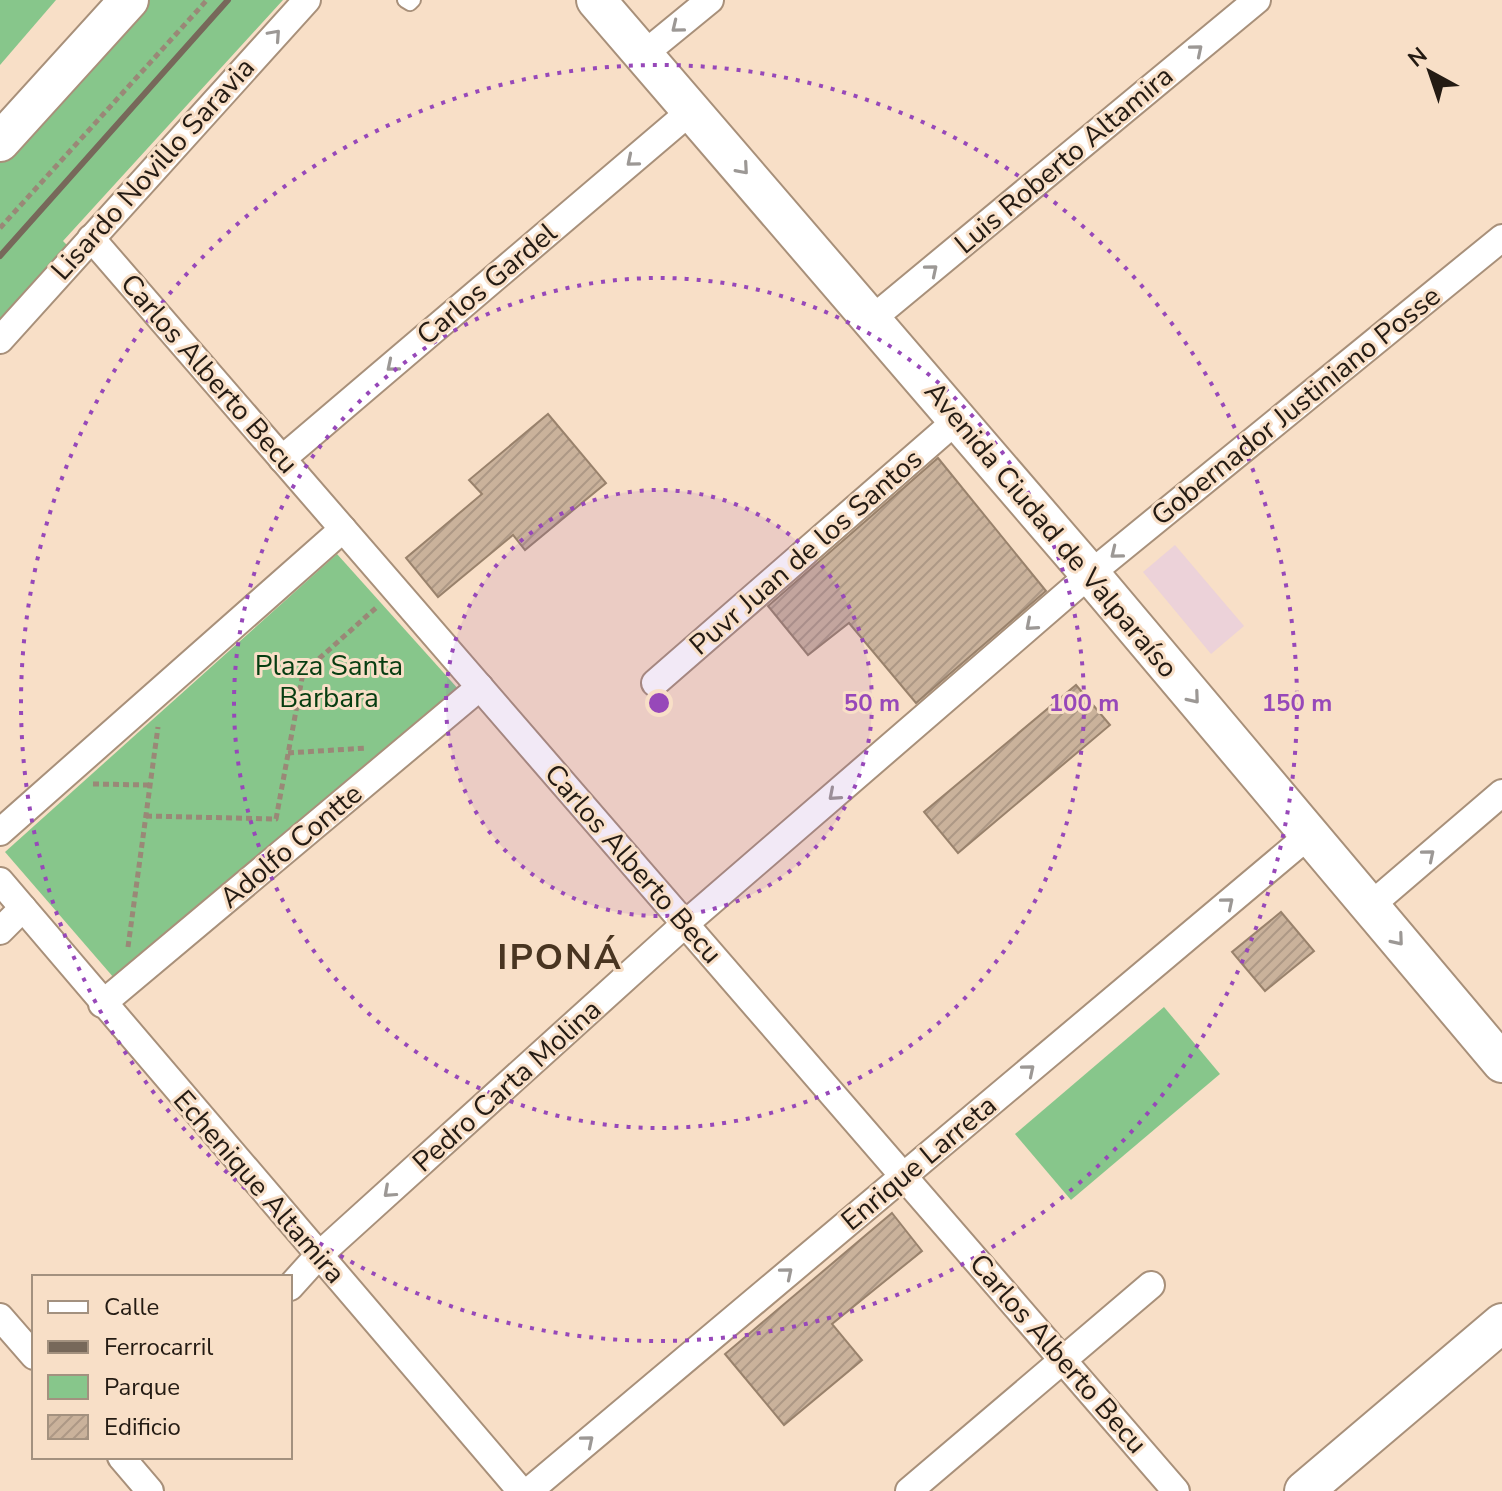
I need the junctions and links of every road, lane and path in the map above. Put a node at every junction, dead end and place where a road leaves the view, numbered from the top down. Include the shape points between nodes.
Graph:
1 (115, 0) edge
2 (129, 0) edge
3 (207, 0) edge
4 (307, 0) edge
5 (405, 0) edge
6 (413, 0) edge
7 (596, 0) edge
8 (710, 0) edge
9 (1257, 0) edge
10 (82, 51) junction
11 (644, 54) junction
12 (692, 110) junction
13 (0, 142) edge
14 (0, 228) edge
15 (91, 238) junction
16 (1502, 238) edge
17 (872, 319) junction
18 (0, 340) edge
19 (957, 420) junction
20 (282, 459) junction
21 (343, 529) junction
22 (1090, 574) junction
23 (396, 590) junction
24 (655, 683) dead end
25 (163, 687) junction
26 (480, 687) junction
27 (410, 745) junction
28 (288, 753) junction
29 (56, 783) junction
30 (150, 785) junction
31 (1502, 793) edge
32 (146, 816) junction
33 (0, 832) edge
34 (1309, 835) junction
35 (0, 881) edge
36 (1370, 906) junction
37 (23, 908) junction
38 (685, 924) junction
39 (0, 931) edge
40 (123, 987) junction
41 (102, 1004) junction
42 (1502, 1063) edge
43 (903, 1176) junction
44 (318, 1256) junction
45 (292, 1285) edge
46 (1151, 1285) dead end
47 (1502, 1323) edge
48 (5, 1334) edge
49 (32, 1354) edge
50 (1063, 1360) junction
51 (130, 1460) edge
52 (1317, 1487) edge
53 (150, 1491) edge
54 (521, 1491) edge
55 (529, 1491) edge
56 (909, 1491) edge
57 (1176, 1491) edge

1 - 10 main road
2 - 10 main road
3 - 14 path
15 -> 4 street, Lisardo Novillo Saravia
5 - 6 lane
7 - 11 main road, Avenida Ciudad de Valparaíso
8 -> 11 street
17 -> 9 street, Luis Roberto Altamira
10 - 13 main road
11 - 12 main road, Avenida Ciudad de Valparaíso
12 -> 17 main road, Avenida Ciudad de Valparaíso
12 -> 20 street, Carlos Gardel
15 - 18 street, Lisardo Novillo Saravia
15 - 20 street, Carlos Alberto Becu
16 -> 22 street, Gobernador Justiniano Posse
17 - 19 main road, Avenida Ciudad de Valparaíso
19 - 22 main road, Avenida Ciudad de Valparaíso
19 - 24 street, Puvr Juan de los Santos
20 - 21 street, Carlos Alberto Becu
21 - 23 street, Carlos Alberto Becu
21 - 25 street
22 -> 34 main road, Avenida Ciudad de Valparaíso
22 -> 38 street, Pedro Carta Molina
23 - 26 street, Carlos Alberto Becu
23 - 28 path via 303,673
25 - 29 street
25 - 30 path
26 - 27 street, Adolfo Contte
26 - 38 street, Carlos Alberto Becu
27 - 28 path
27 - 40 street, Adolfo Contte
28 - 32 path via 276,819
29 - 30 path
29 - 33 street
30 - 32 path
36 -> 31 street
32 - 40 path
34 - 36 main road, Avenida Ciudad de Valparaíso
43 -> 34 street, Enrique Larreta
35 - 37 street, Echenique Altamira
36 -> 42 main road, Avenida Ciudad de Valparaíso
37 - 39 street
37 - 41 street, Echenique Altamira
38 - 43 street, Carlos Alberto Becu
38 -> 44 street, Pedro Carta Molina
40 - 41 street, Adolfo Contte
41 - 44 street, Echenique Altamira
43 - 50 street, Carlos Alberto Becu
55 -> 43 street, Enrique Larreta
44 - 45 street, Pedro Carta Molina
44 - 54 street, Echenique Altamira
46 - 50 street
47 - 52 main road
48 - 49 street
50 - 56 street
50 - 57 street, Carlos Alberto Becu
51 - 53 street

